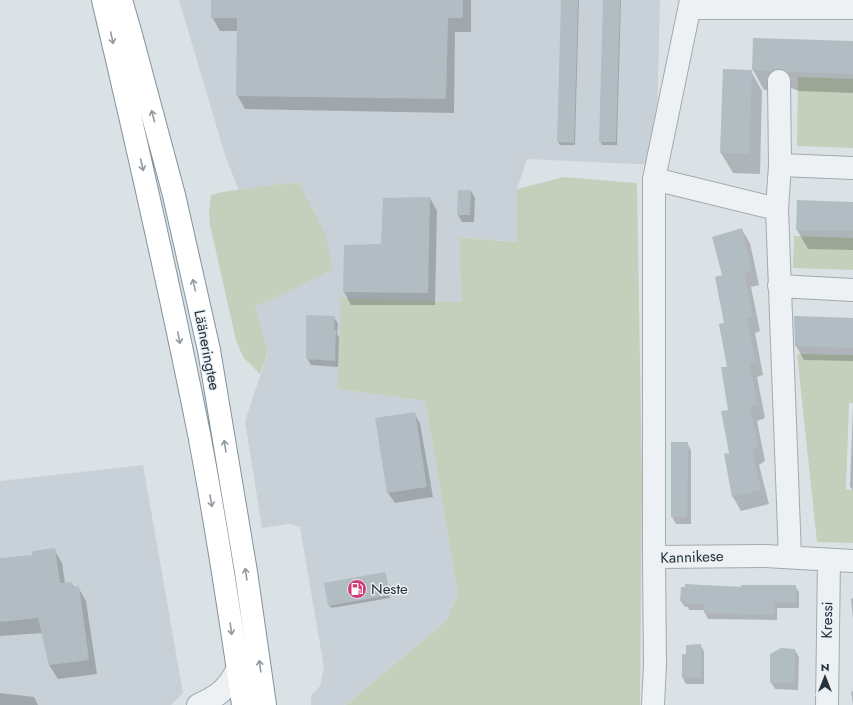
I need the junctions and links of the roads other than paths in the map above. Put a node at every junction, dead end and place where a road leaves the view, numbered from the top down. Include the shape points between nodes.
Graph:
1 (103, 0) edge
2 (121, 0) edge
3 (691, 4) edge
4 (853, 8) edge
5 (779, 81) dead end
6 (780, 165) junction
7 (853, 168) edge
8 (654, 179) junction
9 (776, 209) junction
10 (780, 286) junction
11 (853, 290) edge
12 (654, 556) junction
13 (790, 557) junction
14 (829, 560) junction
15 (853, 561) edge
16 (238, 670) junction
17 (198, 705) edge
18 (243, 705) edge
19 (266, 705) edge
20 (653, 705) edge
21 (827, 705) edge

1 -> 16 highway, Lääneringtee via 157,233 199,435
19 -> 2 highway, Lääneringtee via 209,350 174,195
3 - 4 street
3 - 8 street
5 - 6 street
6 - 7 street
6 - 9 street
8 - 9 street
8 - 12 street
9 - 10 street
10 - 11 street
10 - 13 street
12 - 13 street, Kannikese
12 - 20 street, Kannikese
13 - 14 street, Kannikese
14 - 15 street, Kannikese
14 - 21 street, Kressi
16 - 17 street via 228,686 211,700
16 - 18 highway, Lääneringtee

